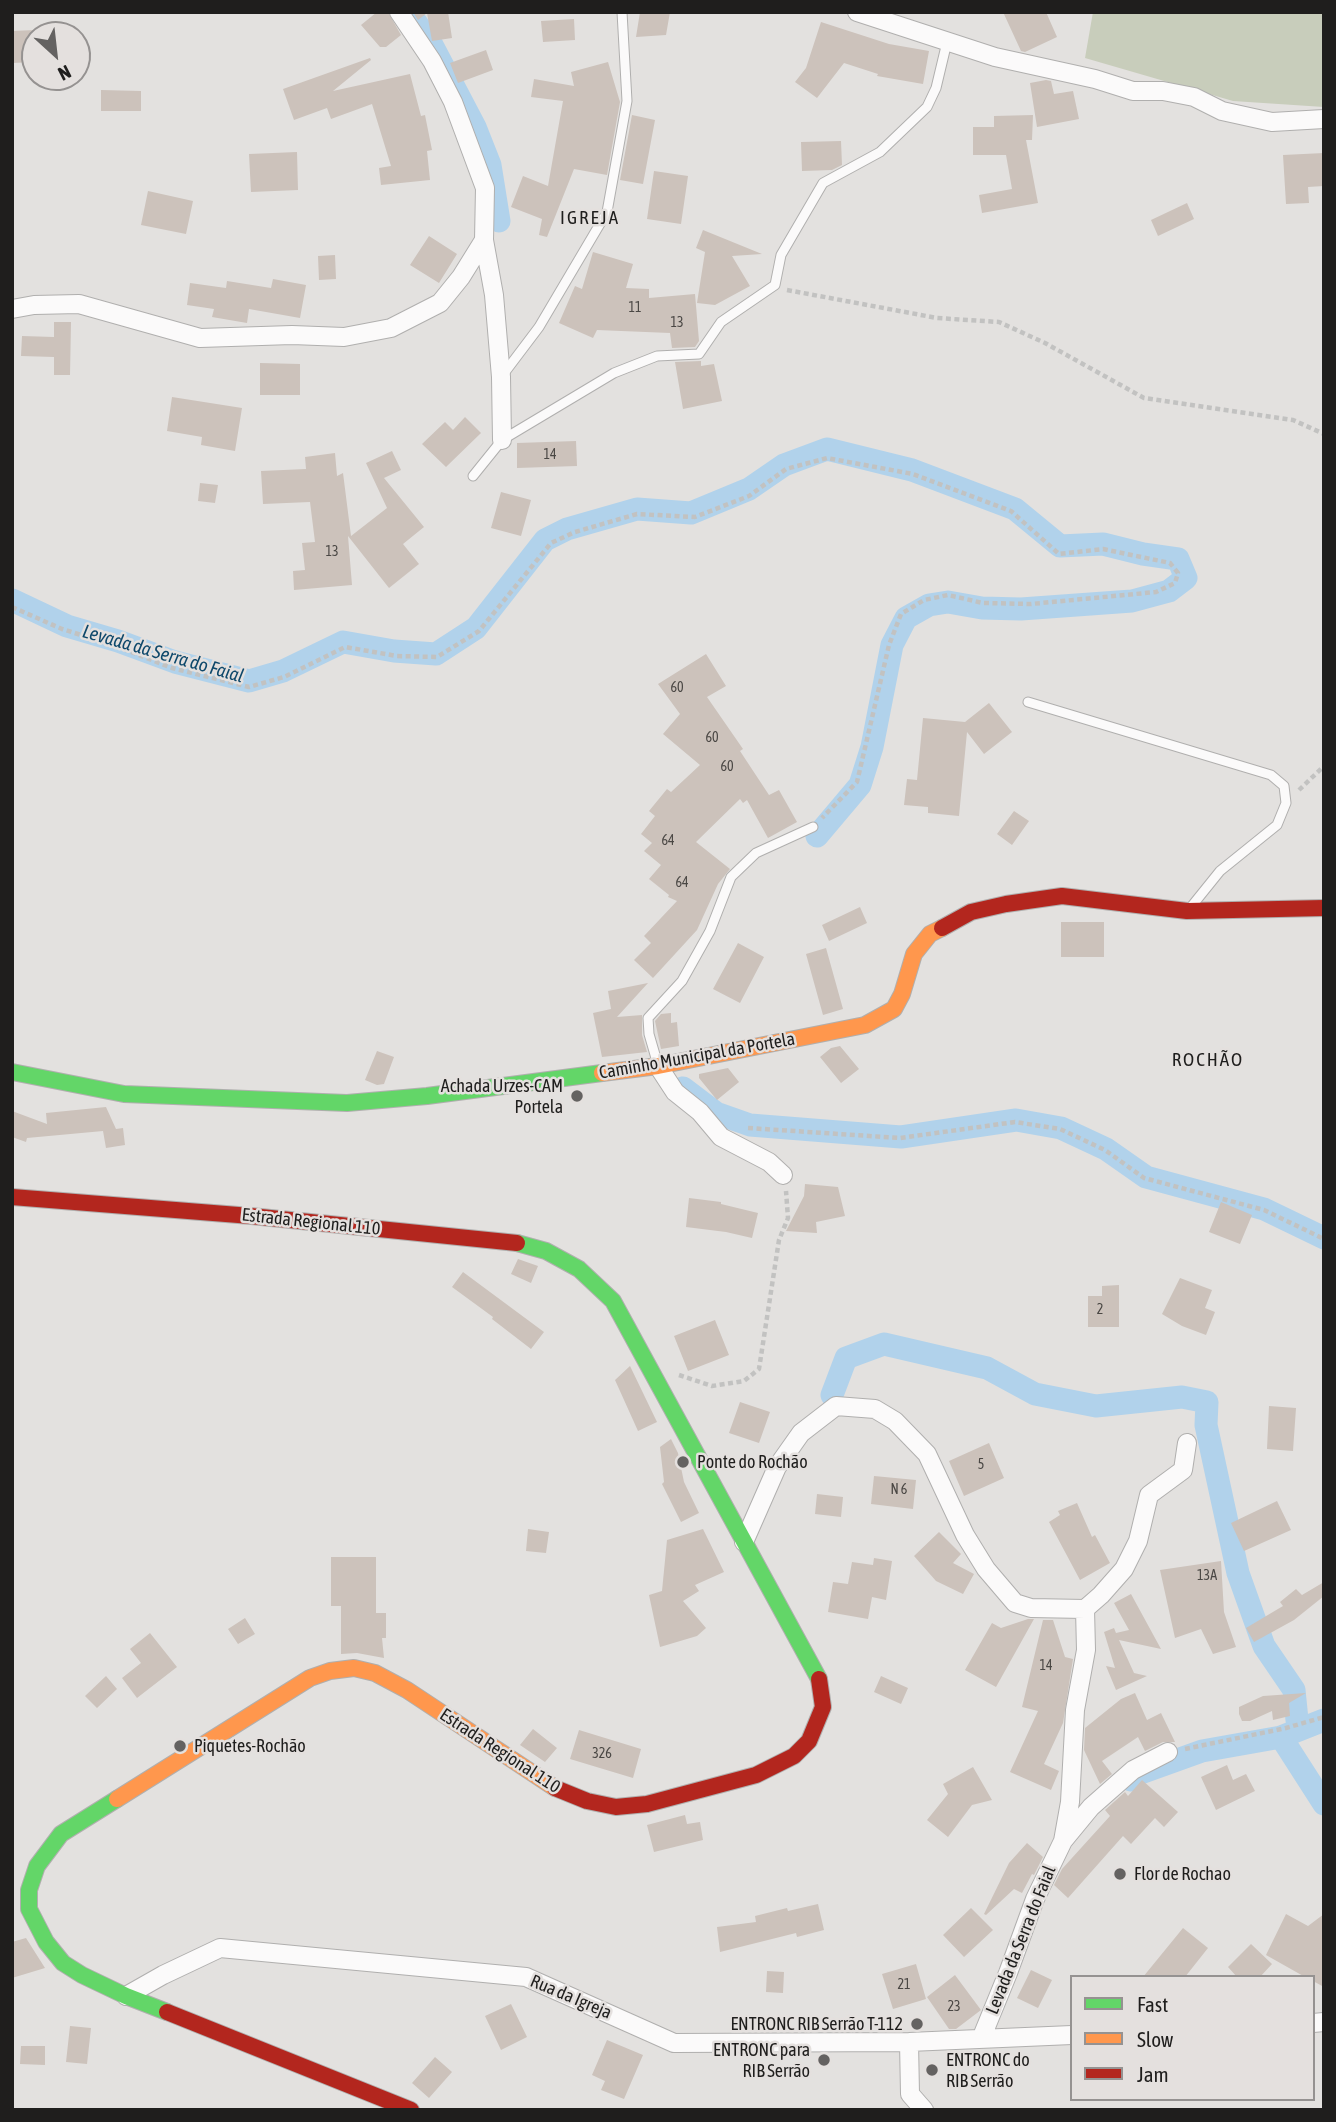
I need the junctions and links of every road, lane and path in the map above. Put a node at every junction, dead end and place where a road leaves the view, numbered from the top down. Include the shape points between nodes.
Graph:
1 (399, 12) edge
2 (622, 12) edge
3 (857, 12) edge
4 (947, 42) junction
5 (1324, 119) edge
6 (484, 240) junction
7 (775, 285) junction
8 (12, 309) edge
9 (500, 377) junction
10 (1324, 435) edge
11 (502, 440) junction
12 (473, 476) dead end
13 (12, 607) edge
14 (1028, 702) dead end
15 (1324, 766) edge
16 (1286, 803) junction
17 (814, 827) joint
18 (1324, 908) edge
19 (1187, 911) junction
20 (658, 1066) junction
21 (12, 1072) edge
22 (737, 1124) dead end
23 (783, 1175) joint
24 (12, 1197) edge
25 (1324, 1239) edge
26 (648, 1366) junction
27 (1187, 1443) dead end
28 (744, 1542) junction
29 (1085, 1609) junction
30 (1324, 1717) edge
31 (1168, 1752) joint
32 (1063, 1841) junction
33 (126, 1996) junction
34 (1070, 2035) edge
35 (981, 2039) junction
36 (909, 2042) junction
37 (411, 2110) edge
38 (924, 2110) edge

1 - 6 street via 432,61 478,166 485,188
2 - 9 lane via 627,101 607,212 539,327
3 - 4 street
4 - 5 street via 1133,91 1163,90 1194,97 1222,111 1272,122
4 - 7 lane via 927,107 880,152 823,183 781,255
6 - 8 street via 440,303 391,328 344,337 200,338 79,304
6 - 9 street via 494,295
7 - 10 path via 936,318 999,322 1144,398 1293,420
7 - 11 lane via 721,322 699,354 657,356 614,373
9 - 11 street
11 - 12 lane
13 - 17 path via 172,668 249,687 284,677 345,647 438,657 479,631 551,543 638,514 695,516 749,496 786,469 827,458 913,474 1011,512 1059,554 1103,549 1170,563 1178,573 1175,583 1156,592 1031,604 983,603 948,595 924,600 901,614 888,645 857,782
14 - 16 lane via 1272,775 1284,786
15 - 16 path
16 - 19 lane via 1277,825 1220,872
17 - 20 lane via 756,853 731,877 710,931 682,981 648,1018
18 - 19 main road, Caminho Municipal da Portela
19 - 20 main road, Caminho Municipal da Portela via 1062,896 971,912 930,934 914,954 894,1009 878,1019
20 - 21 main road, Caminho Municipal da Portela via 347,1103 124,1094
20 - 23 street via 675,1092 700,1112 720,1137 769,1161
22 - 25 path via 900,1138 1016,1122 1060,1129 1105,1150 1144,1178 1264,1210
23 - 26 path via 788,1218 779,1240 759,1368 744,1381 712,1385
24 - 26 main road, Estrada Regional 110 via 520,1243 546,1251 597,1285 613,1301
26 - 28 main road, Estrada Regional 110
27 - 29 street via 1183,1471 1149,1495 1138,1541 1124,1569
28 - 29 street via 777,1467 801,1433 836,1406 875,1409 895,1421 927,1454 965,1535 1015,1604
28 - 33 main road, Estrada Regional 110 via 819,1679 823,1707 809,1741 794,1756 756,1775 647,1804 616,1807 560,1791 375,1673 354,1668 310,1678 61,1834 37,1866 29,1909 46,1942 82,1975
29 - 32 street via 1086,1650 1075,1710
30 - 31 path
31 - 32 street via 1133,1770 1091,1807
32 - 35 street, Levada da Serra do Faial via 1035,1899
33 - 36 street, Rua da Igreja via 220,1948 526,1977 674,2043
33 - 37 main road, Estrada Regional 110
34 - 35 street, Rua da Igreja
35 - 36 street, Rua da Igreja
36 - 38 street via 910,2094

